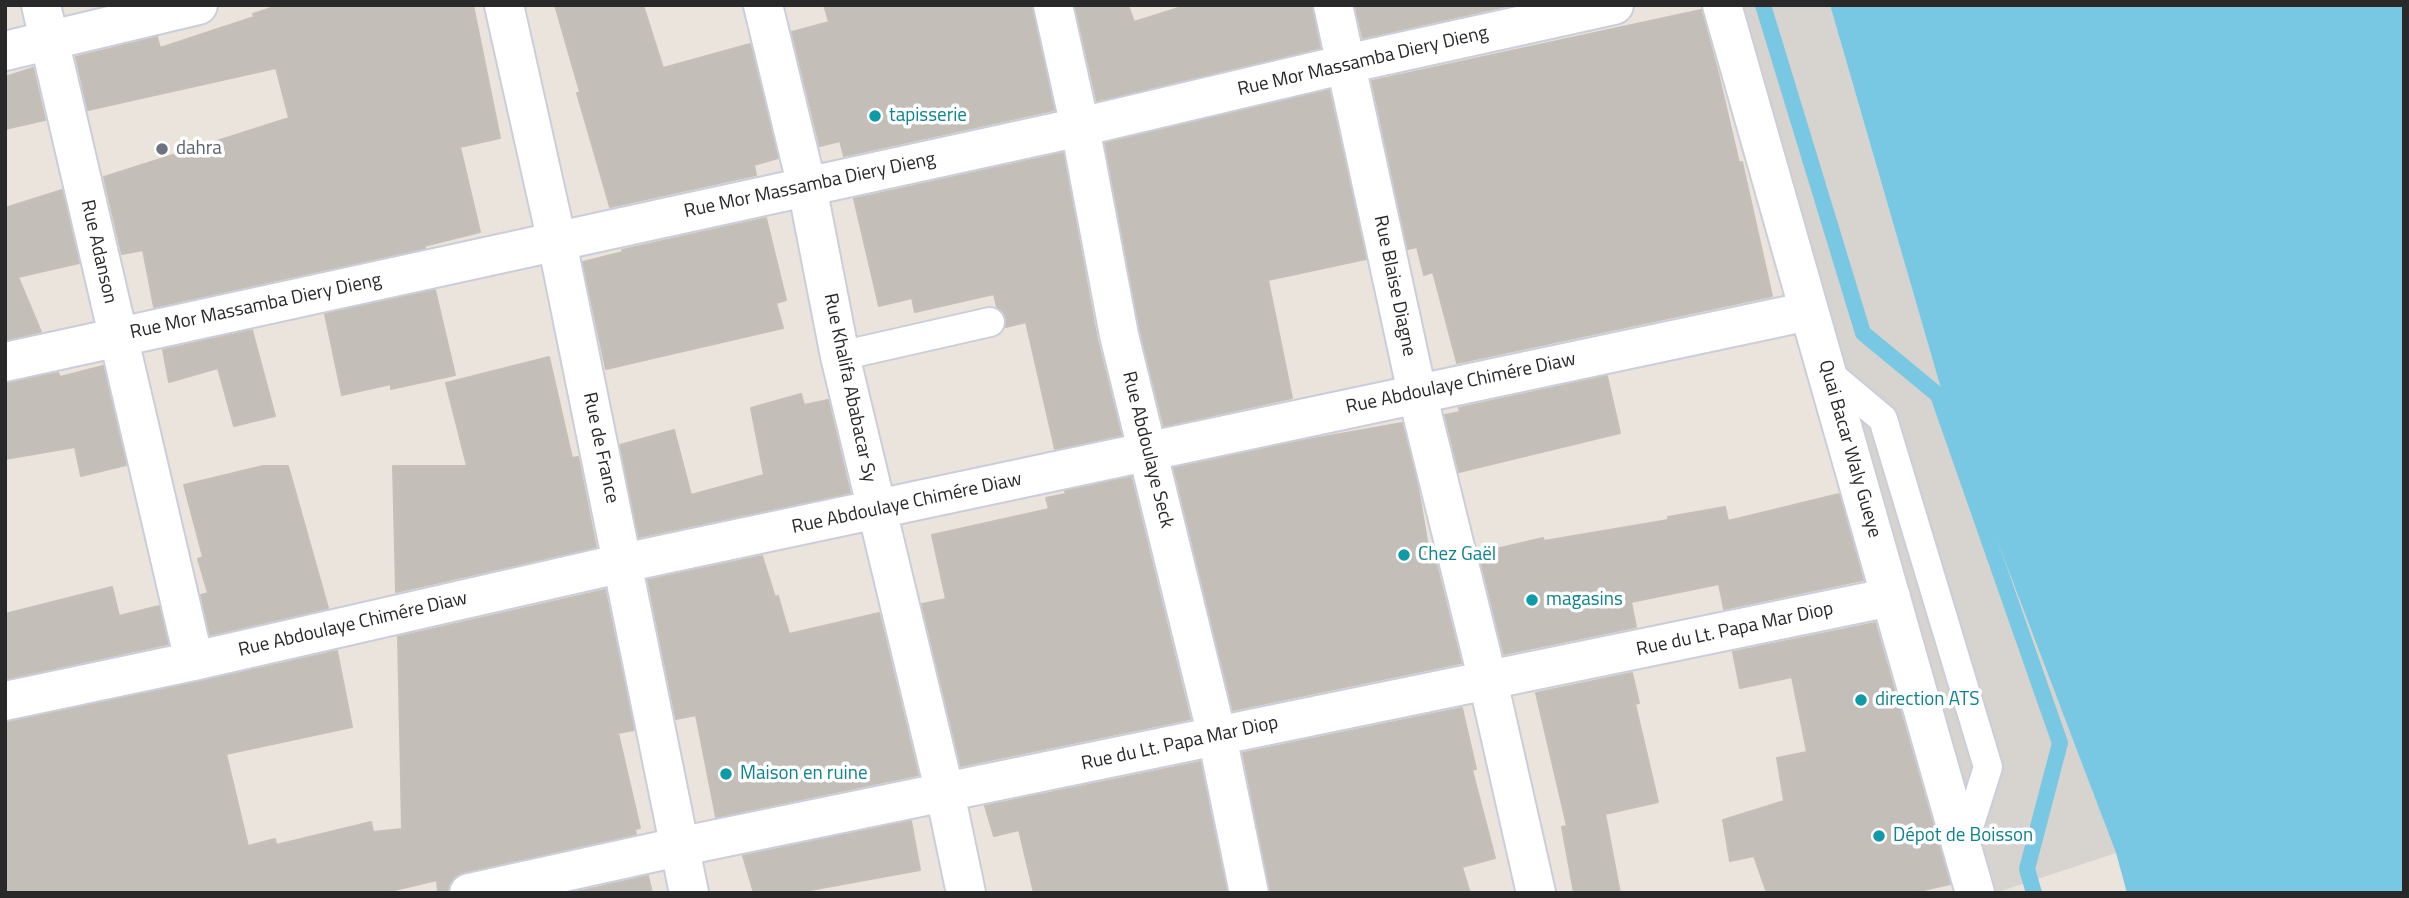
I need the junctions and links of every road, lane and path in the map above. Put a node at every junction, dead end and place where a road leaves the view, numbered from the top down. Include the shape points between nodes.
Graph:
1 (198, 5) edge
2 (504, 5) edge
3 (763, 5) edge
4 (1053, 5) edge
5 (1333, 5) edge
6 (1614, 5) edge
7 (1722, 5) edge
8 (45, 23) edge
9 (5, 51) edge
10 (1346, 65) junction
11 (1080, 127) junction
12 (807, 187) junction
13 (558, 242) junction
14 (1809, 311) junction
15 (990, 322) dead end
16 (117, 337) junction
17 (840, 356) junction
18 (5, 362) edge
19 (1827, 372) junction
20 (1417, 393) junction
21 (1147, 453) junction
22 (876, 510) junction
23 (623, 563) junction
24 (1891, 597) junction
25 (194, 661) junction
26 (1488, 681) junction
27 (5, 701) edge
28 (1217, 736) junction
29 (945, 793) junction
30 (678, 847) junction
31 (1962, 849) junction
32 (469, 893) edge
33 (689, 893) edge
34 (966, 893) edge
35 (1249, 893) edge
36 (1536, 893) edge
37 (1975, 893) edge

1 - 8 street
2 - 13 street, Rue de France
3 - 12 street, Rue Khalifa Ababacar Sy
4 - 11 street, Rue Abdoulaye Seck
5 - 10 street, Rue Blaise Diagne
6 - 10 street, Rue Mor Massamba Diery Dieng
7 - 14 street, Quai Bacar Waly Gueye
8 - 9 street
8 - 16 street, Rue Adanson
10 - 11 street, Rue Mor Massamba Diery Dieng
10 - 20 street, Rue Blaise Diagne
11 - 12 street, Rue Mor Massamba Diery Dieng
11 - 21 street, Rue Abdoulaye Seck via 1119,335
12 - 13 street, Rue Mor Massamba Diery Dieng
12 - 17 street, Rue Khalifa Ababacar Sy
13 - 16 street, Rue Mor Massamba Diery Dieng
13 - 23 street, Rue de France
14 - 19 street, Quai Bacar Waly Gueye
14 - 20 street, Rue Abdoulaye Chimére Diaw
15 - 17 lane
16 - 18 street, Rue Mor Massamba Diery Dieng
16 - 25 street, Rue Adanson
17 - 22 street, Rue Khalifa Ababacar Sy
19 - 24 street, Quai Bacar Waly Gueye
19 - 31 lane via 1883,419 1989,767
20 - 21 street, Rue Abdoulaye Chimére Diaw
20 - 26 street, Rue Blaise Diagne
21 - 22 street, Rue Abdoulaye Chimére Diaw
21 - 28 street, Rue Abdoulaye Seck
22 - 23 street, Rue Abdoulaye Chimére Diaw
22 - 29 street, Rue Khalifa Ababacar Sy
23 - 25 street, Rue Abdoulaye Chimére Diaw
23 - 30 street, Rue de France
24 - 26 street, Rue du Lt. Papa Mar Diop
24 - 31 street, Quai Bacar Waly Gueye
25 - 27 street, Rue Abdoulaye Chimére Diaw
26 - 28 street, Rue du Lt. Papa Mar Diop
26 - 36 street, Rue Blaise Diagne
28 - 29 street, Rue du Lt. Papa Mar Diop
28 - 35 street, Rue Abdoulaye Seck
29 - 30 street, Rue du Lt. Papa Mar Diop
29 - 34 street, Rue Khalifa Ababacar Sy
30 - 32 street, Rue du Lt. Papa Mar Diop
30 - 33 street, Rue de France
31 - 37 street, Quai Bacar Waly Gueye

